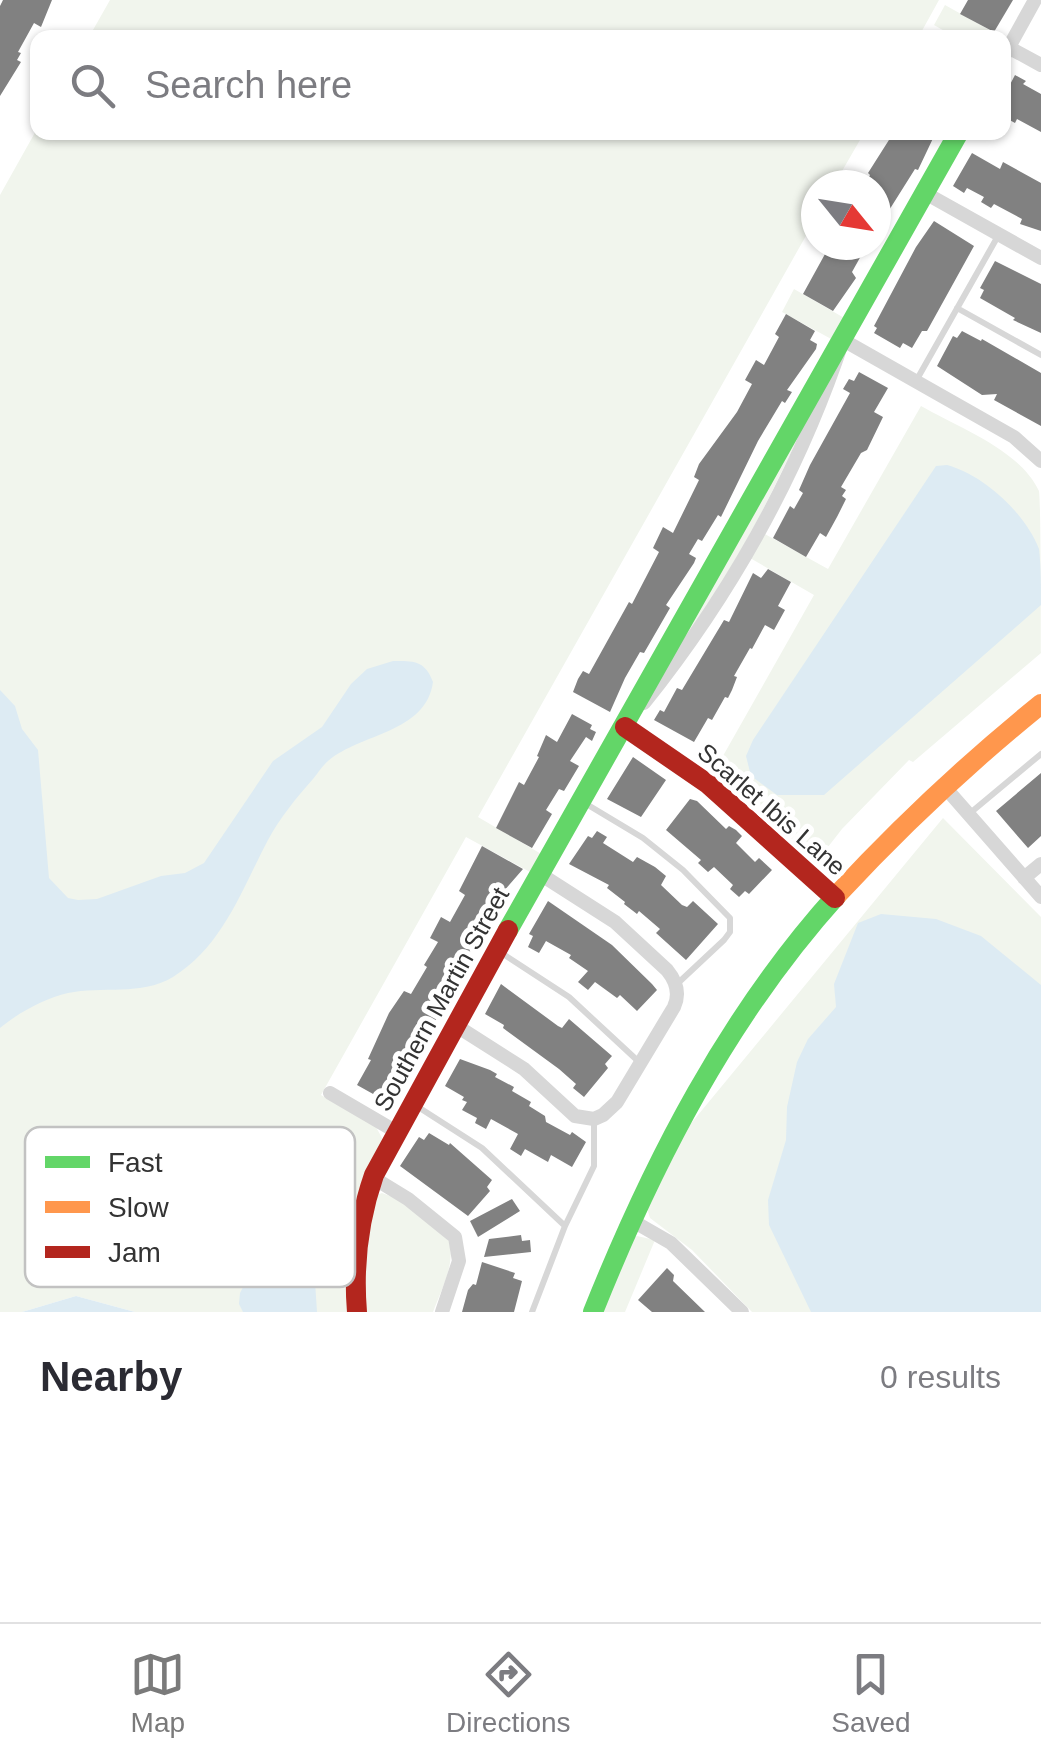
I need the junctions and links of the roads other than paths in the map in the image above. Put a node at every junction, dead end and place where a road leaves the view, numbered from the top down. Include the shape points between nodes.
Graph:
1 (1035, 0) edge
2 (1011, 42) edge
3 (1011, 53) edge
4 (1041, 65) edge
5 (954, 140) edge
6 (924, 193) junction
7 (999, 235) junction
8 (1041, 258) edge
9 (958, 308) junction
10 (842, 340) junction
11 (1041, 356) edge
12 (915, 382) junction
13 (1041, 461) edge
14 (1041, 704) edge
15 (624, 727) junction
16 (1041, 754) edge
17 (944, 785) junction
18 (582, 801) junction
19 (969, 814) junction
20 (1041, 864) edge
21 (540, 874) junction
22 (1024, 878) junction
23 (834, 898) junction
24 (1041, 898) edge
25 (497, 950) junction
26 (676, 985) junction
27 (455, 1025) junction
28 (640, 1062) junction
29 (330, 1094) dead end
30 (411, 1102) junction
31 (594, 1119) junction
32 (395, 1131) junction
33 (372, 1177) junction
34 (631, 1220) junction
35 (565, 1226) junction
36 (355, 1248) edge
37 (355, 1283) edge
38 (356, 1312) edge
39 (442, 1312) edge
40 (532, 1312) edge
41 (593, 1312) edge
42 (742, 1312) edge

1 - 2 street
3 - 4 street
5 - 6 street, Southern Martin Street
6 - 7 street
6 - 10 street, Southern Martin Street
7 - 8 street
7 - 9 lane
9 - 11 lane
9 - 12 lane
10 - 12 street
10 - 15 street, Southern Martin Street
12 - 13 street via 1014,437
14 - 17 street
15 - 18 street, Southern Martin Street
15 - 23 street, Scarlet Ibis Lane via 718,790
16 - 19 lane
17 - 19 street
17 - 23 street
18 - 21 street, Southern Martin Street
18 - 26 lane via 643,838 730,918 724,940
19 - 22 street
20 - 22 street
21 - 25 street, Southern Martin Street
21 - 26 street via 615,922
22 - 24 street
23 - 34 street via 747,1010
25 - 27 street, Southern Martin Street
25 - 28 lane via 568,997
26 - 28 street via 677,1002
27 - 30 street, Southern Martin Street
27 - 31 street via 524,1069 574,1116
28 - 31 street via 617,1102
29 - 32 street
30 - 32 street, Southern Martin Street
30 - 35 lane via 482,1148
31 - 35 lane via 594,1166
32 - 33 street, Southern Martin Street
33 - 36 street, Southern Martin Street
33 - 39 street via 455,1237 459,1261
34 - 41 street
34 - 42 street via 671,1243
35 - 40 lane
37 - 38 street, Southern Martin Street

